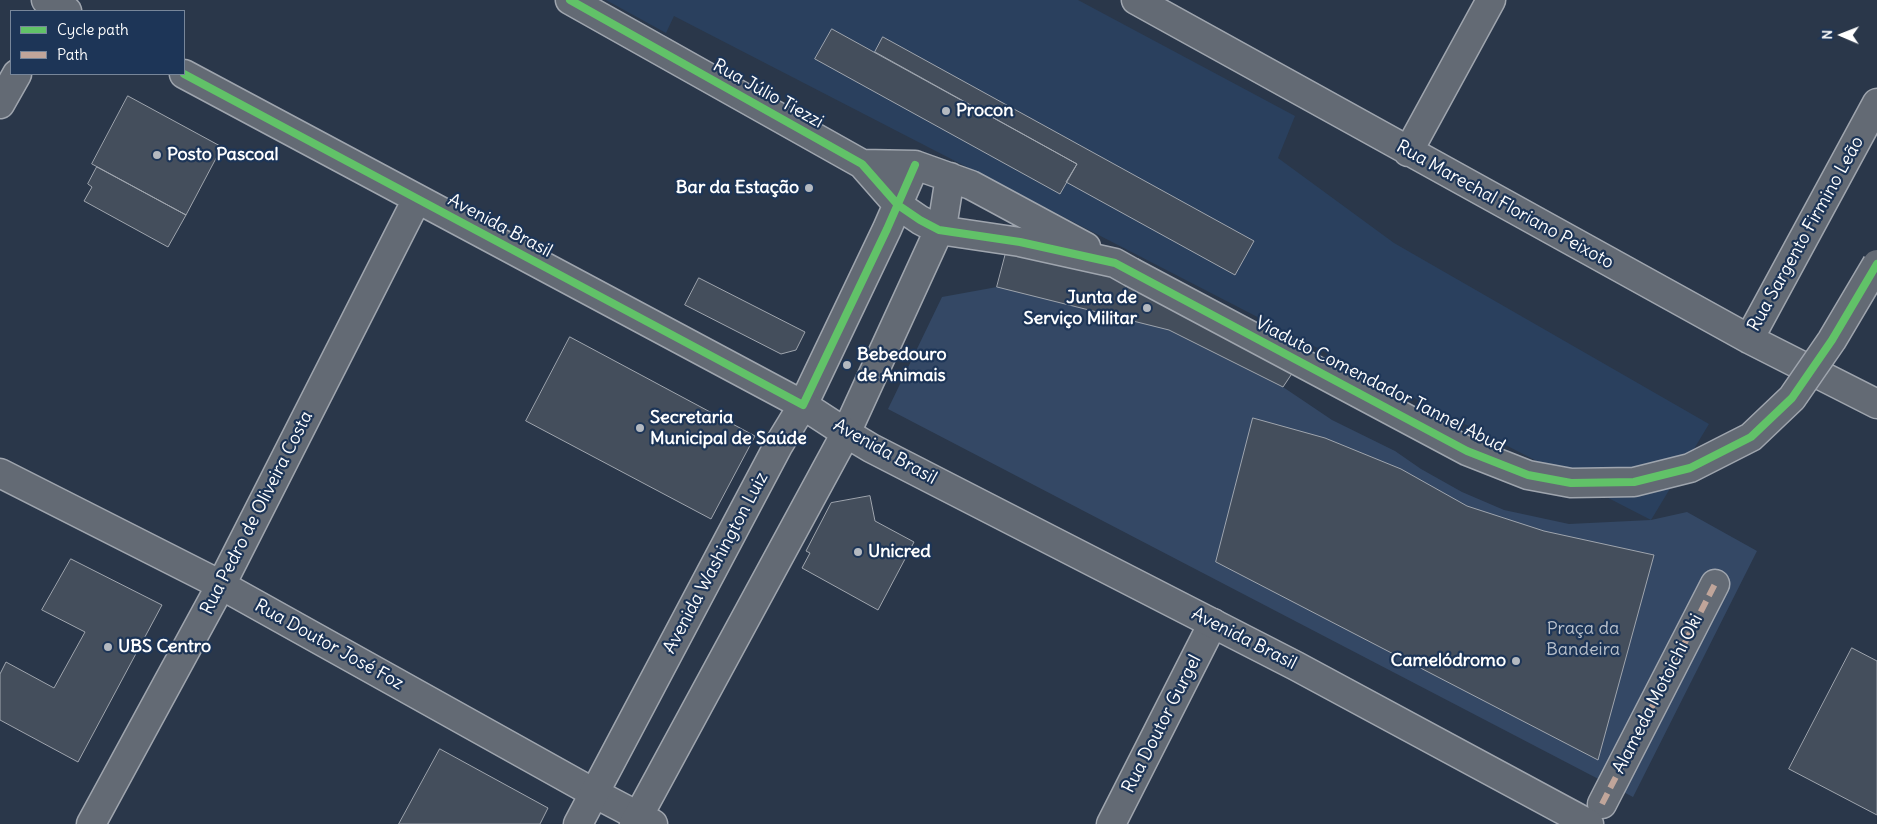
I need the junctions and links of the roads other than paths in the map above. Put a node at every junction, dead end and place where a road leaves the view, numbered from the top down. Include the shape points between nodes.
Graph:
1 (570, 0) edge
2 (1136, 0) edge
3 (1491, 0) edge
4 (16, 75) edge
5 (185, 75) edge
6 (1877, 103) edge
7 (0, 104) edge
8 (1408, 152) junction
9 (862, 164) junction
10 (915, 165) junction
11 (950, 177) junction
12 (417, 199) junction
13 (898, 204) junction
14 (939, 230) junction
15 (1877, 264) edge
16 (1123, 267) junction
17 (1749, 338) junction
18 (1877, 404) edge
19 (803, 405) junction
20 (846, 433) junction
21 (0, 473) edge
22 (1715, 584) dead end
23 (221, 585) junction
24 (1213, 623) junction
25 (594, 793) junction
26 (1596, 814) edge
27 (642, 821) edge
28 (91, 824) edge
29 (578, 824) edge
30 (1111, 824) edge

1 - 9 street, Rua Júlio Tiezzi
2 - 8 street, Rua Marechal Floriano Peixoto
3 - 8 street
4 - 7 street
5 - 12 street, Avenida Brasil
6 - 17 street, Rua Sargento Firmino Leão
8 - 17 street, Rua Marechal Floriano Peixoto
9 - 10 street, Rua Júlio Tiezzi
9 - 13 street, Rua Júlio Tiezzi
10 - 11 street, Rua Júlio Tiezzi
10 - 13 street, Avenida Washington Luiz
11 - 14 street
11 - 16 street, Rua Júlio Tiezzi via 971,185
12 - 19 street, Avenida Brasil
12 - 23 street, Rua Pedro de Oliveira Costa
13 - 14 street, Rua Júlio Tiezzi
13 - 19 street, Avenida Washington Luiz
14 - 16 street, Viaduto Comendador Tannel Abud via 1020,242
14 - 20 street
15 - 16 street, Viaduto Comendador Tannel Abud, bridge via 1832,340 1792,398 1751,437 1690,468 1634,482 1616,483 1571,483 1528,475 1467,451
17 - 18 street, Rua Marechal Floriano Peixoto
19 - 20 street, Avenida Brasil
19 - 25 street, Avenida Washington Luiz via 778,446
20 - 24 street, Avenida Brasil
20 - 27 street
21 - 23 street, Rua Doutor José Foz
22 - 26 street, Alameda Motoichi Oki
23 - 25 street, Rua Doutor José Foz
23 - 28 street, Rua Pedro de Oliveira Costa
24 - 26 street, Avenida Brasil
24 - 30 street, Rua Doutor Gurgel
25 - 27 street, Rua Doutor José Foz
25 - 29 street, Avenida Washington Luiz

